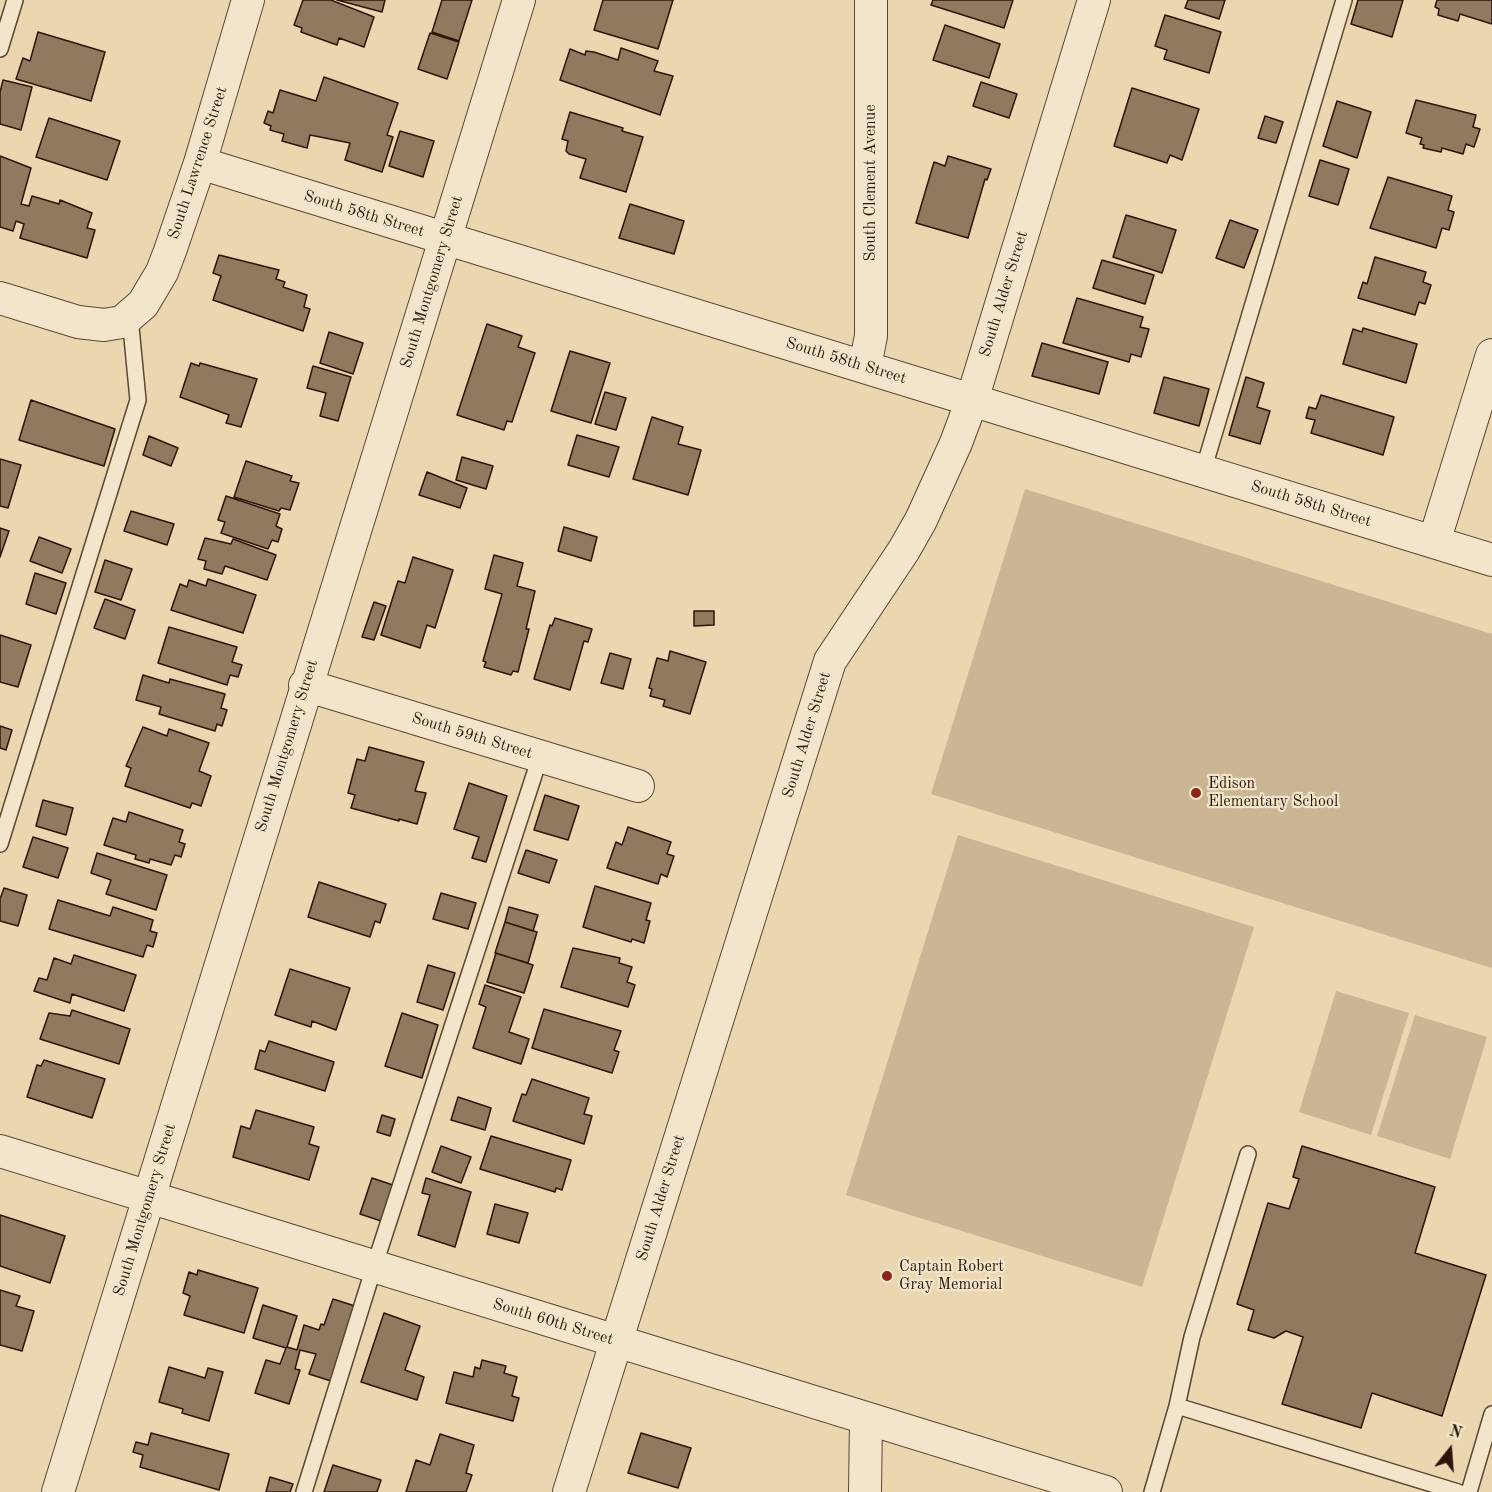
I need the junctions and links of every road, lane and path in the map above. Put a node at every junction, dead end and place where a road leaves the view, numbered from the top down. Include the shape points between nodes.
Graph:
1 (15, 0) edge
2 (248, 0) edge
3 (519, 0) edge
4 (871, 0) edge
5 (1094, 0) edge
6 (1344, 0) edge
7 (0, 49) edge
8 (200, 163) junction
9 (446, 239) junction
10 (0, 298) edge
11 (130, 317) junction
12 (1492, 355) edge
13 (866, 366) junction
14 (972, 400) junction
15 (1203, 471) junction
16 (1434, 542) junction
17 (1492, 560) edge
18 (305, 685) junction
19 (540, 757) junction
20 (638, 786) dead end
21 (0, 844) edge
22 (0, 1151) edge
23 (1248, 1154) dead end
24 (149, 1198) junction
25 (374, 1268) junction
26 (615, 1341) junction
27 (1177, 1406) junction
28 (1492, 1414) edge
29 (866, 1419) junction
30 (58, 1492) edge
31 (304, 1492) edge
32 (569, 1492) edge
33 (865, 1492) edge
34 (1106, 1492) edge
35 (1152, 1492) edge
36 (1458, 1492) edge
37 (1469, 1492) edge

1 - 7 lane
2 - 8 street, South Lawrence Street
3 - 9 street, South Montgomery Street
4 - 13 street, South Clement Avenue via 871,336
5 - 14 street, South Alder Street
6 - 15 lane
8 - 9 street, South 58th Street
8 - 11 street, South Lawrence Street via 162,272 143,304
9 - 13 street, South 58th Street
9 - 18 street, South Montgomery Street
10 - 11 street via 95,325 114,324
11 - 21 lane via 138,400
12 - 16 street
13 - 14 street, South 58th Street
14 - 15 street, South 58th Street
14 - 26 street, South Alder Street via 921,520 830,661
15 - 16 street, South 58th Street
16 - 17 street, South 58th Street
18 - 19 street, South 59th Street
18 - 24 street, South Montgomery Street
19 - 20 street, South 59th Street
19 - 25 lane
22 - 24 street, South 60th Street
23 - 27 lane via 1192,1337
24 - 25 street, South 60th Street
24 - 30 street, South Montgomery Street
25 - 26 street, South 60th Street
25 - 31 lane
26 - 29 street, South 60th Street
26 - 32 street, South Alder Street
27 - 35 lane
27 - 36 lane
28 - 37 lane
29 - 33 street
29 - 34 street, South 60th Street

